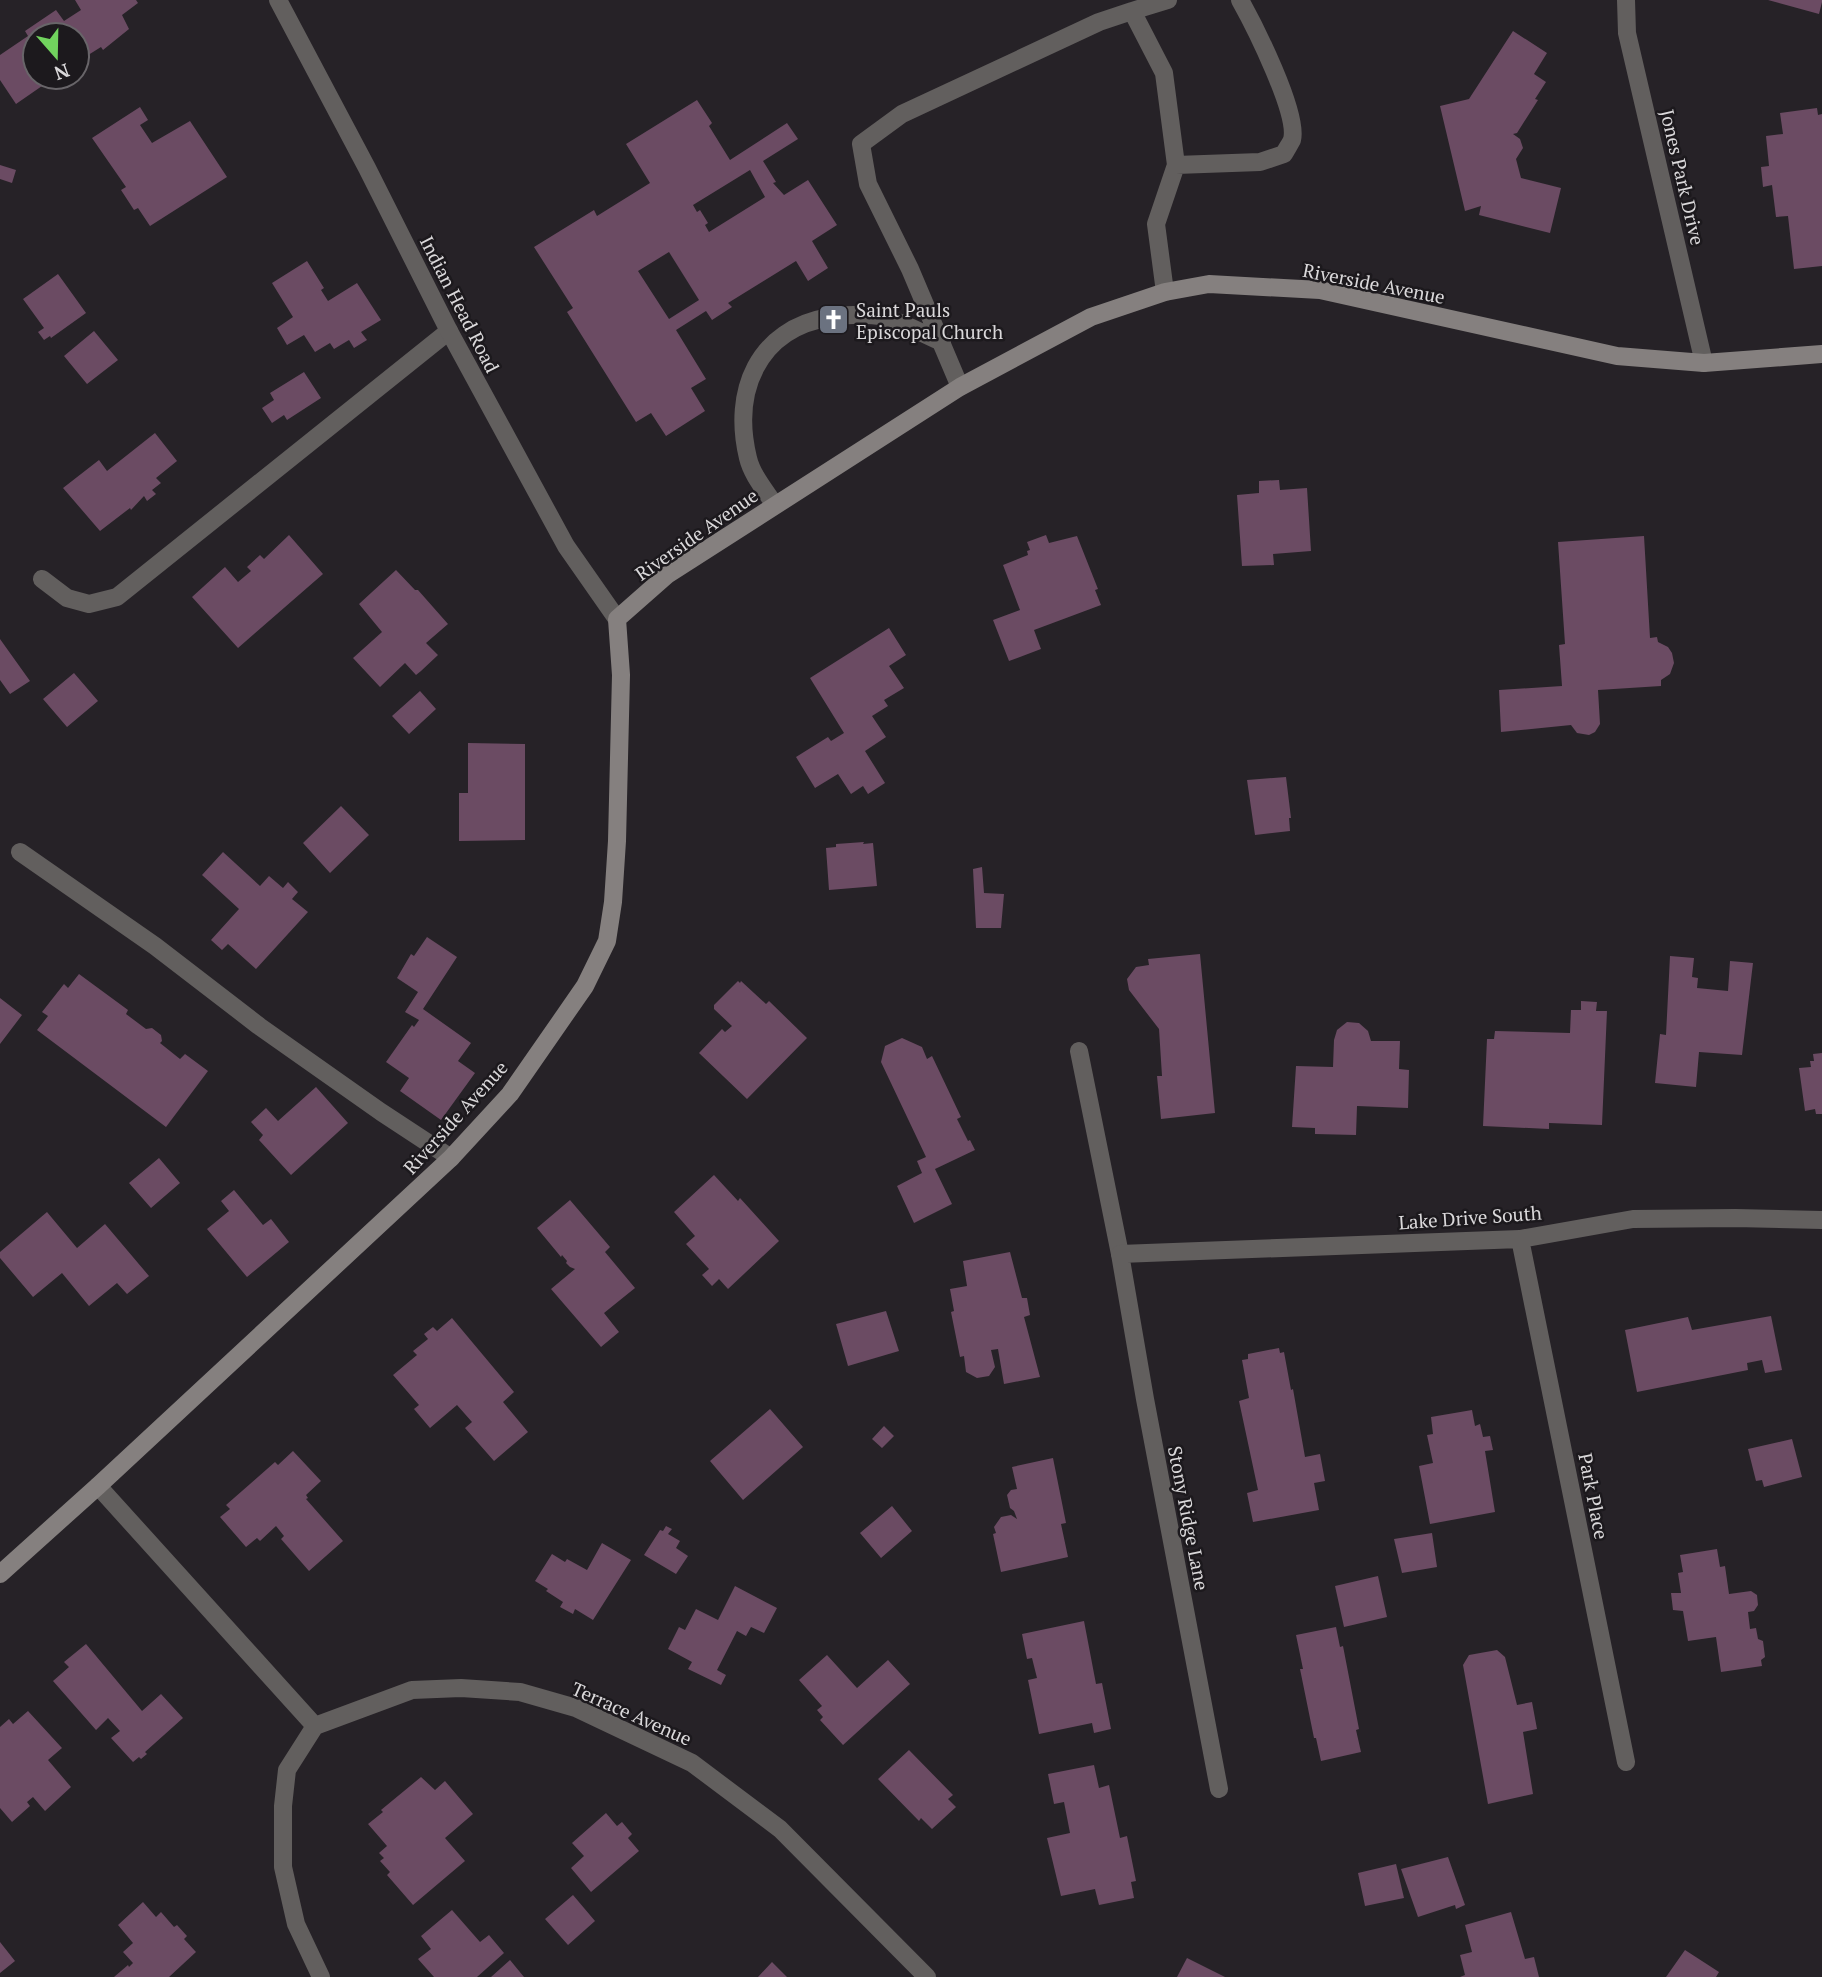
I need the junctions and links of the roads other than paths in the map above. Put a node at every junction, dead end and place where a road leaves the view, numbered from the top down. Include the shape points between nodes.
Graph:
1 (278, 0) edge
2 (1168, 0) edge
3 (1240, 0) edge
4 (1626, 0) edge
5 (1132, 11) junction
6 (1176, 165) junction
7 (1165, 292) junction
8 (449, 331) junction
9 (942, 342) junction
10 (1822, 354) edge
11 (1704, 362) junction
12 (960, 387) junction
13 (774, 505) junction
14 (42, 579) dead end
15 (617, 619) junction
16 (20, 852) dead end
17 (1079, 1051) dead end
18 (451, 1158) junction
19 (1822, 1220) edge
20 (1520, 1239) junction
21 (1120, 1254) junction
22 (98, 1486) junction
23 (0, 1574) edge
24 (315, 1726) junction
25 (1626, 1762) dead end
26 (1219, 1789) dead end
27 (321, 1977) edge
28 (927, 1977) edge

1 - 8 street, Indian Head Road
2 - 5 street
3 - 6 street via 1264,44 1288,109 1293,138 1284,154 1260,162
4 - 11 street, Jones Park Drive via 1627,33
5 - 6 street via 1164,73
5 - 9 street via 902,114 861,144 868,184
6 - 7 street via 1156,224
7 - 11 street, Riverside Avenue via 1209,284 1320,290 1616,356
7 - 12 street, Riverside Avenue via 1091,317
8 - 14 street via 117,597 89,604 67,598
8 - 15 street, Indian Head Road via 566,546
9 - 12 street
9 - 13 street via 883,317 848,314 813,320 771,346 754,367 743,408 748,461
10 - 11 street, Riverside Avenue
12 - 13 street, Riverside Avenue
13 - 15 street, Riverside Avenue via 667,575
15 - 18 street, Riverside Avenue via 621,675 617,841 607,941 585,986 510,1094
16 - 18 street via 259,1026
17 - 21 street, Stony Ridge Lane
18 - 22 street, Riverside Avenue
19 - 20 street, Lake Drive South via 1633,1219
20 - 21 street, Lake Drive South
20 - 25 street, Park Place
21 - 26 street, Stony Ridge Lane
22 - 23 street, Riverside Avenue
22 - 24 street
24 - 27 street via 287,1770 283,1867 296,1924
24 - 28 street, Terrace Avenue via 412,1690 520,1692 576,1708 692,1763 780,1829

